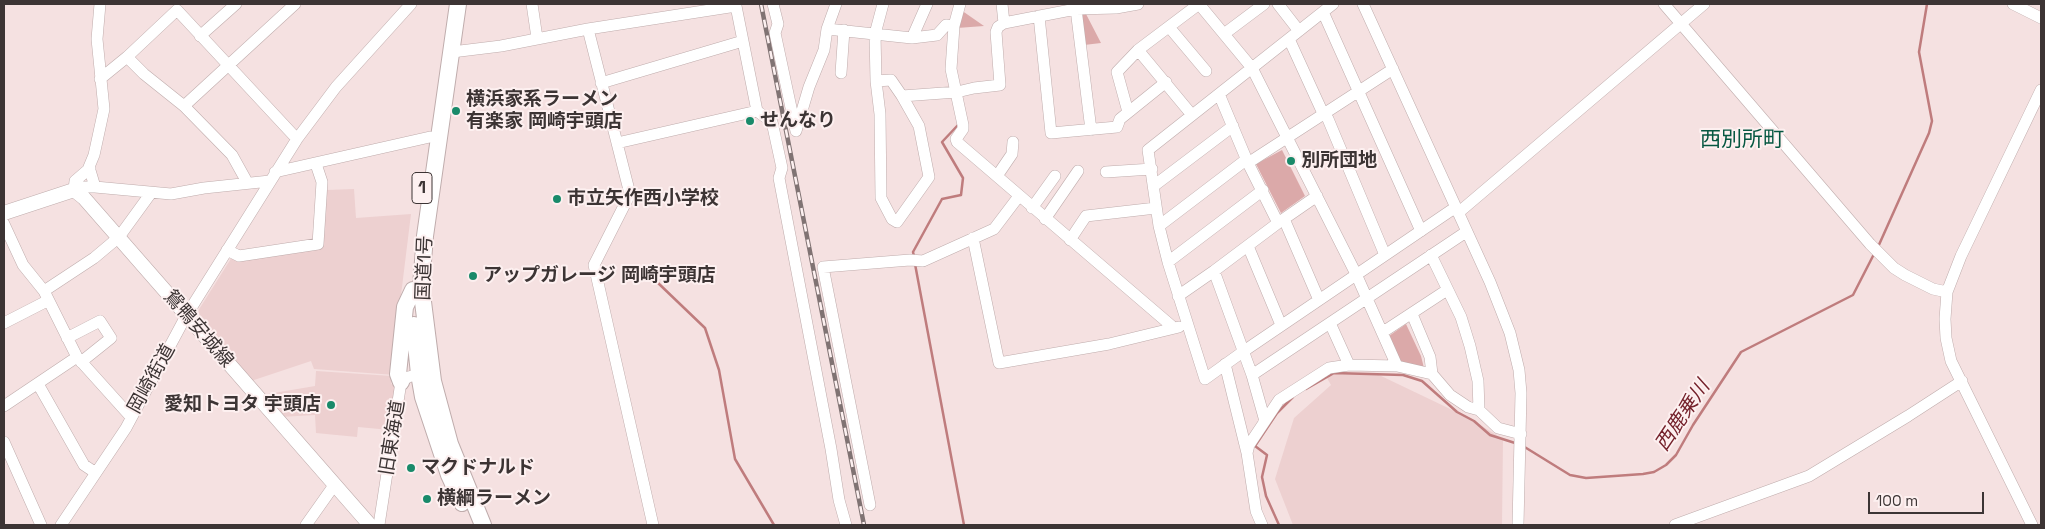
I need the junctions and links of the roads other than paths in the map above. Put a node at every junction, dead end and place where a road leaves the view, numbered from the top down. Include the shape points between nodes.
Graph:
1 (100, 4) edge
2 (236, 4) edge
3 (295, 4) edge
4 (410, 4) edge
5 (447, 4) edge
6 (458, 4) edge
7 (532, 4) edge
8 (774, 4) edge
9 (836, 4) edge
10 (882, 4) edge
11 (927, 4) edge
12 (960, 4) edge
13 (1002, 4) edge
14 (1138, 4) edge
15 (1199, 4) edge
16 (1264, 4) edge
17 (1278, 4) edge
18 (1333, 4) edge
19 (1363, 4) edge
20 (1664, 4) edge
21 (1704, 4) edge
22 (2013, 4) edge
23 (711, 6) edge
24 (1097, 6) edge
25 (1076, 9) junction
26 (1323, 12) junction
27 (1039, 16) junction
28 (2041, 18) edge
29 (1004, 23) junction
30 (1681, 23) junction
31 (950, 26) junction
32 (1169, 27) junction
33 (588, 29) junction
34 (827, 29) junction
35 (844, 30) junction
36 (1299, 31) junction
37 (875, 34) junction
38 (1224, 34) junction
39 (200, 36) junction
40 (537, 38) junction
41 (912, 38) junction
42 (1289, 38) junction
43 (743, 41) junction
44 (1138, 50) junction
45 (452, 52) junction
46 (128, 57) junction
47 (229, 66) junction
48 (1252, 68) junction
49 (1393, 69) junction
50 (1206, 71) dead end
51 (841, 73) dead end
52 (100, 79) junction
53 (876, 81) junction
54 (1166, 82) junction
55 (601, 83) junction
56 (2041, 90) edge
57 (957, 92) junction
58 (1358, 92) junction
59 (1219, 94) junction
60 (902, 96) junction
61 (184, 106) junction
62 (757, 111) junction
63 (1128, 112) junction
64 (1324, 114) junction
65 (1192, 115) junction
66 (1232, 126) junction
67 (1091, 130) junction
68 (430, 137) junction
69 (1288, 138) junction
70 (297, 139) junction
71 (1013, 142) dead end
72 (617, 144) junction
73 (1248, 161) junction
74 (316, 164) junction
75 (90, 168) junction
76 (1152, 169) junction
77 (1078, 171) dead end
78 (1106, 172) dead end
79 (997, 176) junction
80 (1055, 176) dead end
81 (273, 177) junction
82 (246, 182) junction
83 (1154, 186) junction
84 (95, 187) junction
85 (74, 190) junction
86 (1263, 190) junction
87 (151, 193) junction
88 (1019, 196) junction
89 (1317, 196) junction
90 (1032, 208) junction
91 (1156, 208) junction
92 (1457, 210) junction
93 (4, 213) edge
94 (1045, 219) junction
95 (1281, 221) junction
96 (4, 224) edge
97 (1159, 226) junction
98 (1421, 231) junction
99 (1466, 232) junction
100 (119, 237) junction
101 (973, 238) junction
102 (1070, 240) junction
103 (1248, 246) junction
104 (226, 250) junction
105 (1385, 255) junction
106 (1431, 255) junction
107 (1168, 262) junction
108 (1214, 272) junction
109 (1356, 274) junction
110 (413, 290) junction
111 (1447, 290) junction
112 (1947, 292) junction
113 (45, 296) junction
114 (1178, 296) junction
115 (1366, 298) junction
116 (1319, 300) junction
117 (1412, 314) junction
118 (186, 316) junction
119 (4, 323) edge
120 (1330, 323) junction
121 (1188, 324) junction
122 (1281, 325) junction
123 (1174, 328) junction
124 (1383, 332) junction
125 (67, 338) junction
126 (1244, 350) junction
127 (79, 360) junction
128 (1225, 364) junction
129 (1348, 365) junction
130 (1397, 366) junction
131 (425, 373) junction
132 (1252, 374) junction
133 (1432, 374) junction
134 (1962, 381) junction
135 (401, 382) junction
136 (38, 384) junction
137 (4, 406) edge
138 (1479, 410) junction
139 (131, 417) junction
140 (1265, 421) junction
141 (1521, 434) junction
142 (4, 444) edge
143 (1247, 453) junction
144 (96, 473) junction
145 (335, 484) junction
146 (870, 506) dead end
147 (41, 525) edge
148 (62, 525) edge
149 (306, 525) edge
150 (370, 525) edge
151 (379, 525) edge
152 (472, 525) edge
153 (483, 525) edge
154 (653, 525) edge
155 (846, 525) edge
156 (1262, 525) edge
157 (1518, 525) edge
158 (1675, 525) edge
159 (2032, 525) edge

1 - 52 street via 97,39
2 - 39 street
3 - 47 street
4 - 70 street, 岡崎街道 via 336,86
5 - 68 highway, 国道1号 / 1
6 - 45 highway, 国道1号 / 1
7 - 40 street
8 - 34 street via 778,24 775,33 796,131 824,50
9 - 34 street
10 - 37 street
11 - 41 street
12 - 31 street
13 - 29 street
14 - 24 street via 1116,8
15 - 32 street
15 - 38 street
16 - 38 street
17 - 36 street
18 - 26 street
19 - 49 street
20 - 30 street
21 - 30 street
22 - 28 street
23 - 33 street
23 - 43 street via 736,6
24 - 25 street
25 - 27 street
25 - 67 street
26 - 36 street
26 - 58 street
27 - 29 street
27 - 67 street via 1051,133
29 - 57 street via 996,32 1000,85
30 - 92 street
30 - 112 street via 1877,251 1905,275
31 - 41 street via 937,35
31 - 57 street via 951,69
32 - 44 street
32 - 50 street
33 - 40 street
33 - 55 street
34 - 35 street
35 - 37 street
35 - 51 street
36 - 42 street
37 - 41 street
37 - 53 street
38 - 48 street
39 - 46 street via 177,10
39 - 47 street
40 - 45 street
42 - 48 street
42 - 64 street
43 - 55 street
43 - 62 street
44 - 54 street
44 - 63 street via 1117,72
45 - 131 highway, 国道1号 / 1 via 425,236 421,286
46 - 52 street
46 - 61 street
47 - 61 street
47 - 70 street
48 - 59 street
48 - 69 street
49 - 58 street
49 - 92 street
52 - 75 street via 104,109
53 - 60 street via 891,80
53 - 60 street via 880,114 880,198 897,222 929,178 919,126
54 - 63 street
54 - 65 street
55 - 72 street
56 - 112 street via 1971,232
57 - 60 street
57 - 79 street via 963,129 956,140
58 - 64 street
58 - 98 street
59 - 65 street
59 - 66 street
61 - 82 street via 232,155
62 - 72 street
62 - 155 street via 772,122 782,168 779,178
63 - 67 street via 1117,126
64 - 69 street
64 - 105 street
65 - 76 street via 1148,150
66 - 73 street
66 - 83 street
68 - 74 street
68 - 110 highway, 国道1号 / 1 via 417,230
69 - 73 street
69 - 89 street
70 - 81 street, 岡崎街道
71 - 79 street via 1012,154
72 - 154 street via 630,194 594,265
73 - 86 street
73 - 97 street
74 - 81 street
74 - 104 street via 322,182 318,244 240,256
75 - 84 street
75 - 85 street via 75,181
76 - 78 street
76 - 83 street
77 - 94 street
79 - 88 street
80 - 90 street
81 - 82 street
81 - 104 street, 岡崎街道
82 - 87 street via 171,194
83 - 91 street
84 - 85 street
84 - 87 street
85 - 93 main road
85 - 100 main road, 鴛鴨安城線
86 - 95 street
86 - 107 street
87 - 100 street
88 - 90 street
88 - 101 street via 994,229
89 - 95 street
89 - 109 street
90 - 94 street
91 - 97 street
91 - 102 street via 1086,216
92 - 98 street
92 - 99 street
94 - 102 street
95 - 103 street
95 - 116 street
96 - 113 street via 23,265
97 - 107 street
98 - 105 street
99 - 106 street
99 - 141 street via 1501,307 1514,347 1521,393
100 - 113 street
100 - 118 main road, 鴛鴨安城線
101 - 123 street via 999,364 1109,344
101 - 146 street via 923,261 823,267
102 - 123 street
103 - 108 street
103 - 122 street
104 - 118 street, 岡崎街道
105 - 109 street
106 - 111 street
106 - 115 street
107 - 114 street
108 - 114 street
108 - 126 street
109 - 115 street
109 - 116 street
110 - 131 highway, 国道1号 / 1
110 - 135 highway via 404,307 398,374
111 - 117 street
111 - 138 street via 1470,346 1478,381
112 - 134 street via 1946,338 1951,361
113 - 119 street
113 - 125 street
114 - 121 street
115 - 120 street
115 - 124 street
116 - 122 street
117 - 124 street
117 - 133 street via 1430,357
118 - 139 street, 岡崎街道
118 - 145 main road, 鴛鴨安城線
120 - 129 street
120 - 132 street
121 - 123 street
121 - 128 street via 1205,379
122 - 126 street
124 - 130 street
125 - 127 street
125 - 127 street via 100,321 111,338
126 - 128 street
126 - 132 street
127 - 136 street
127 - 139 street
128 - 143 street
129 - 130 street
129 - 140 street via 1329,368 1279,400
130 - 133 street
131 - 135 street, 旧東海道
131 - 152 highway, 国道1号 / 1 via 428,415
131 - 153 highway, 国道1号 / 1
132 - 140 street
133 - 138 street via 1450,395
134 - 158 street via 1809,476
134 - 159 street
135 - 151 street, 旧東海道
136 - 137 street
136 - 144 street via 84,465
138 - 141 street via 1498,428
139 - 144 street, 岡崎街道
140 - 143 street
141 - 157 street
142 - 147 street
143 - 156 street via 1256,511
144 - 148 street, 岡崎街道
145 - 149 street
145 - 150 main road, 鴛鴨安城線

